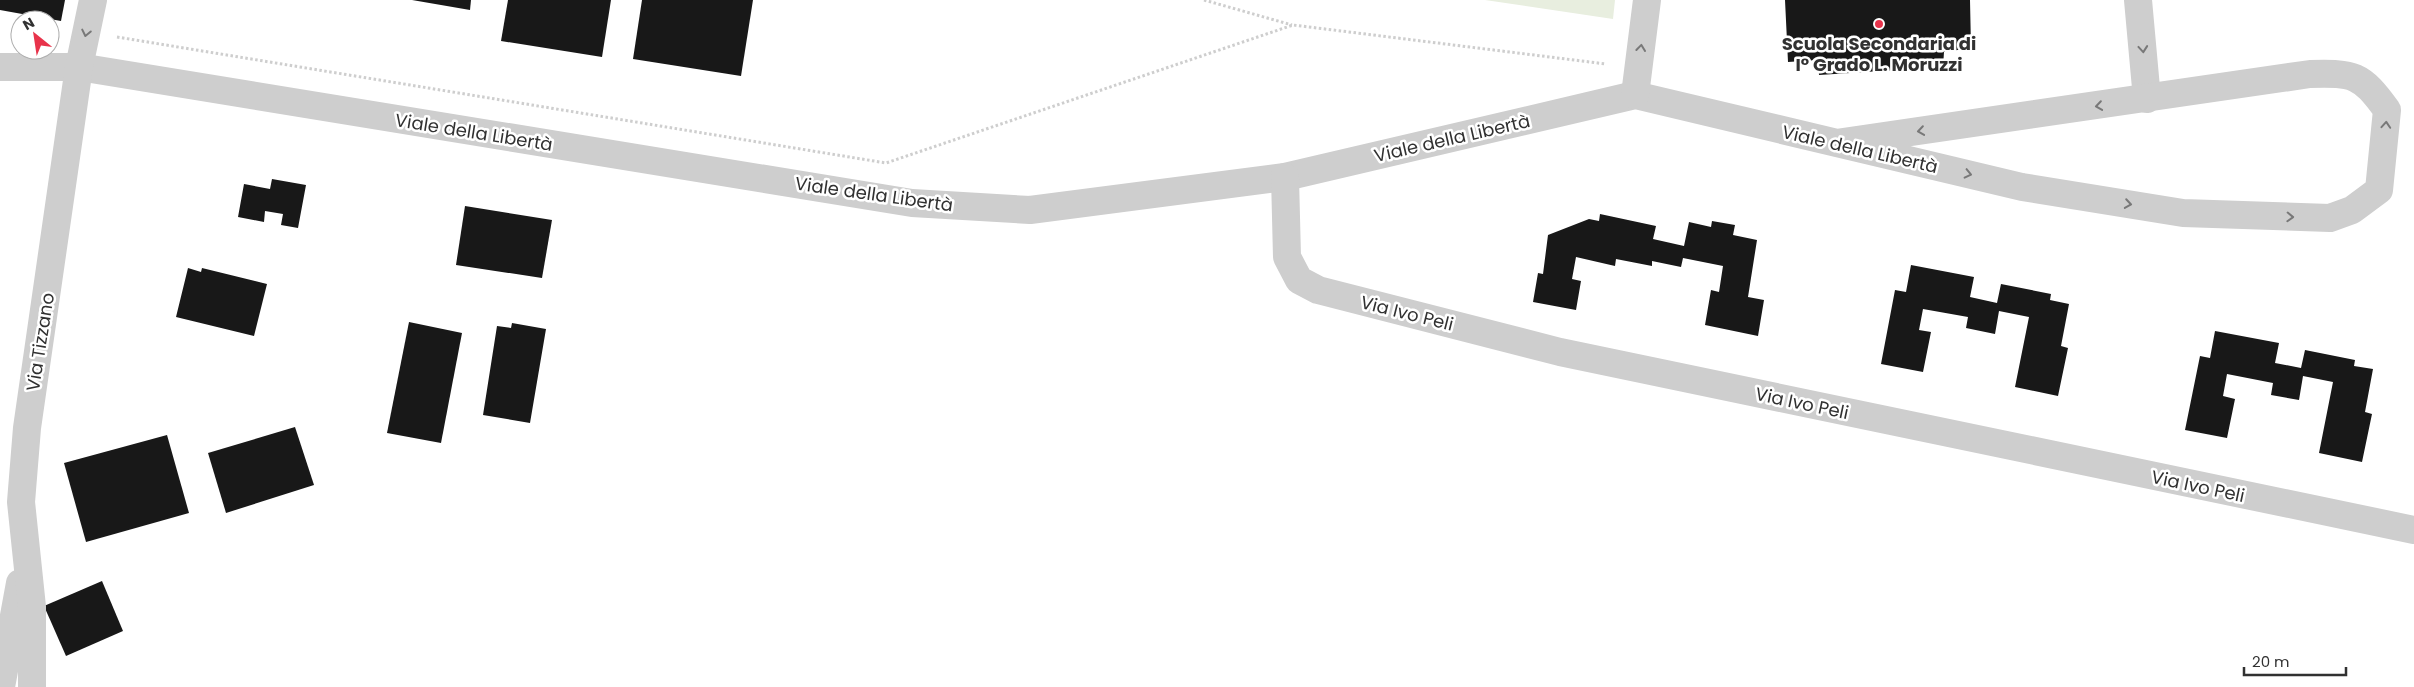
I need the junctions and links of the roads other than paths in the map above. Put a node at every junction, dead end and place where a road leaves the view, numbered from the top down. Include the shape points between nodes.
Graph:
1 (94, 0) edge
2 (1647, 0) edge
3 (2138, 0) edge
4 (0, 67) edge
5 (79, 67) junction
6 (1635, 95) junction
7 (2147, 99) junction
8 (1836, 143) junction
9 (1285, 176) junction
10 (2414, 530) edge
11 (26, 547) junction
12 (1, 687) edge
13 (32, 687) edge

1 -> 5 street, Via Tizzano
6 -> 2 street
3 -> 7 street
4 - 5 street, Viale della Libertà
5 - 9 street, Viale della Libertà via 912,203 1030,210
5 - 11 street, Via Tizzano via 27,428 22,502
6 - 8 street, Viale della Libertà
6 - 9 street, Viale della Libertà
7 -> 8 street, Viale della Libertà
8 -> 7 street, Viale della Libertà via 2022,187 2183,213 2330,218 2352,210 2379,190 2387,110 2370,86 2344,74 2310,74
9 - 10 street, Via Ivo Peli via 1287,257 1299,280 1318,290 1560,352
11 - 12 street
11 - 13 street, Via Tizzano via 32,607

